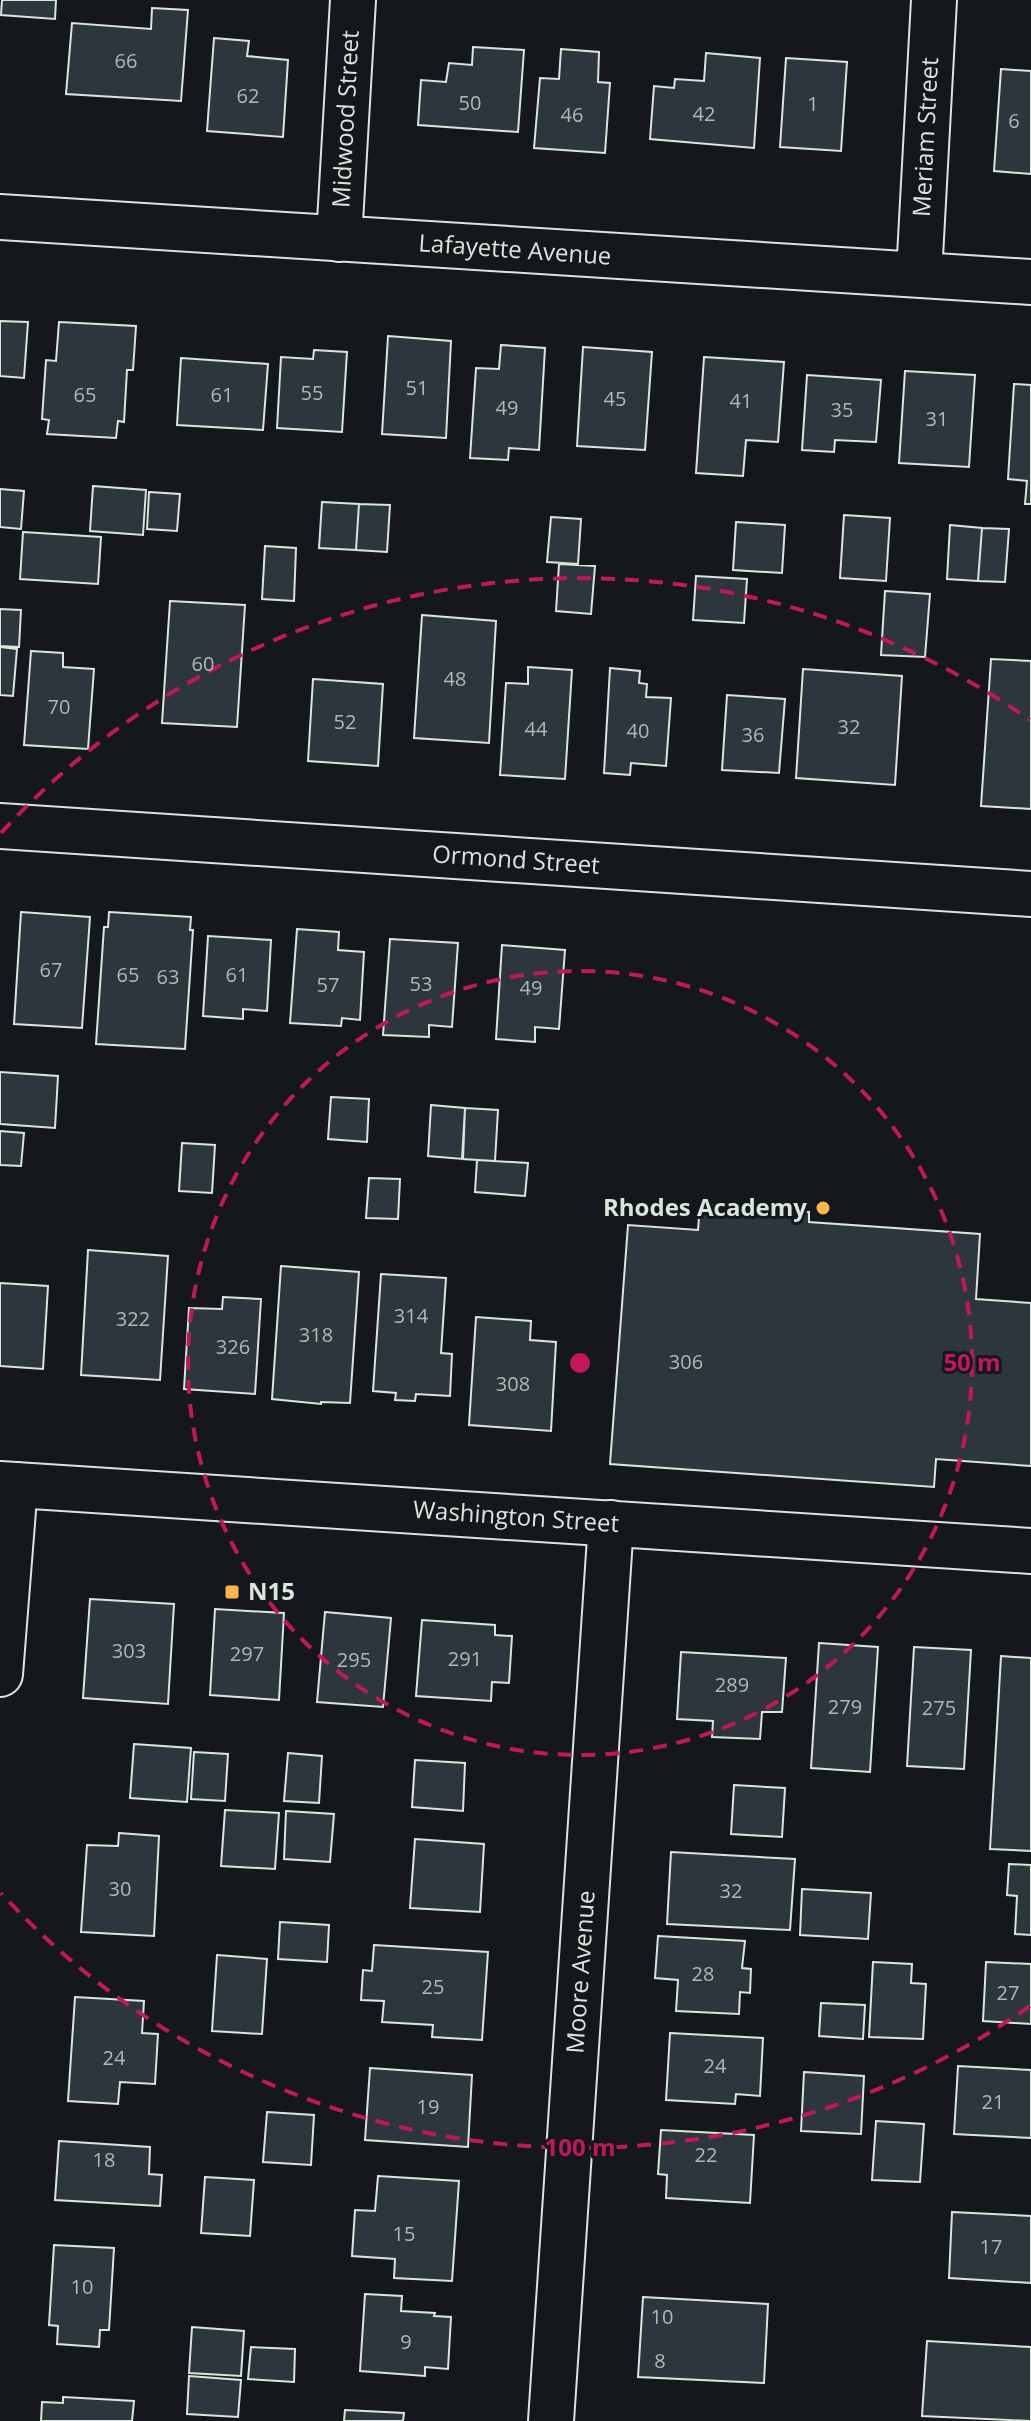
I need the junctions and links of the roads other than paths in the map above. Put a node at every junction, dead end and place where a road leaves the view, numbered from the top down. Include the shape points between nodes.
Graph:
1 (353, 0) edge
2 (934, 0) edge
3 (0, 217) edge
4 (339, 239) junction
5 (919, 275) junction
6 (1031, 282) edge
7 (0, 826) edge
8 (1031, 894) edge
9 (8, 1485) edge
10 (611, 1523) junction
11 (1031, 1551) edge
12 (0, 1674) edge
13 (551, 2421) edge

1 - 4 street, Midwood Street
2 - 5 street, Meriam Street
3 - 4 street, Lafayette Avenue
4 - 5 street, Lafayette Avenue
5 - 6 street, Lafayette Avenue
7 - 8 street, Ormond Street
9 - 10 street, Washington Street
9 - 12 street
10 - 11 street, Washington Street
10 - 13 street, Moore Avenue

